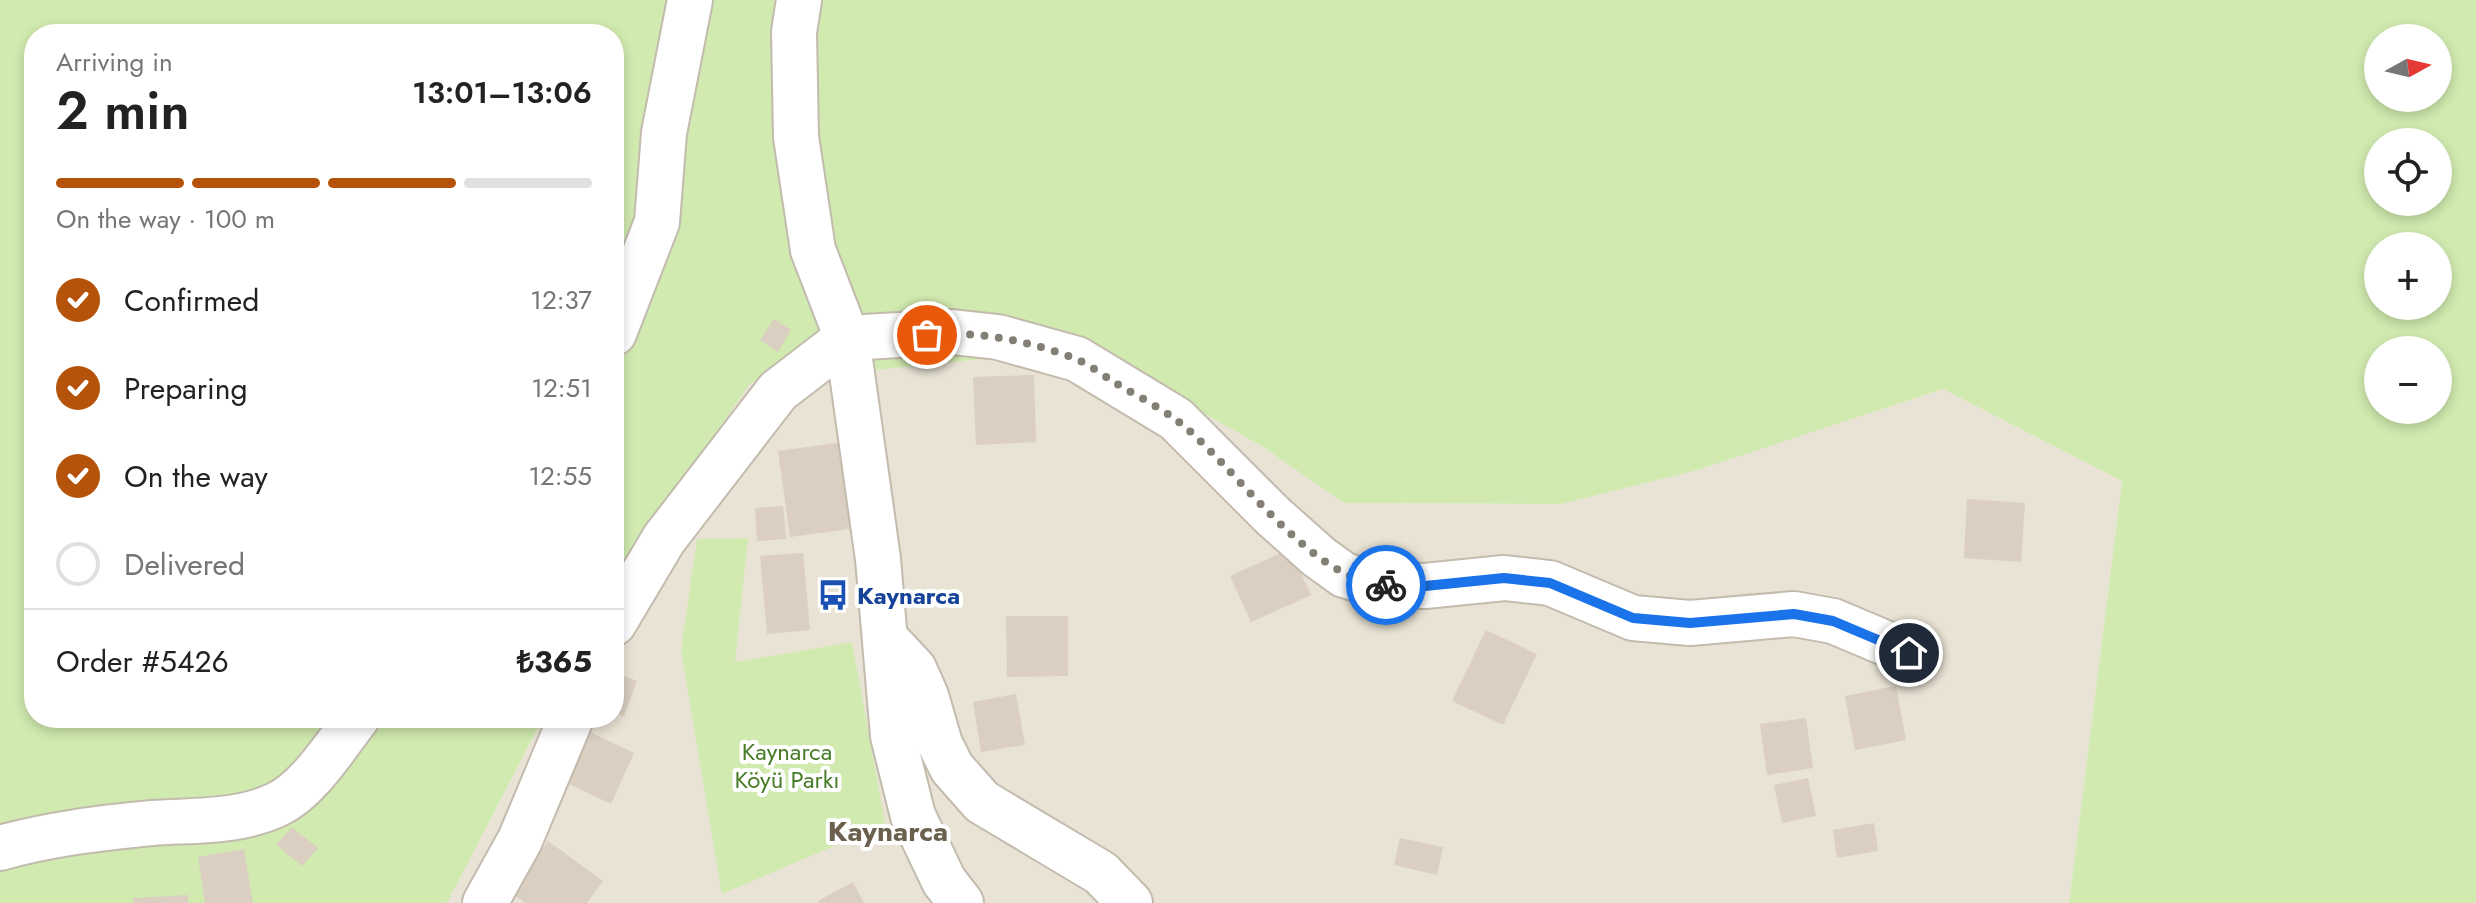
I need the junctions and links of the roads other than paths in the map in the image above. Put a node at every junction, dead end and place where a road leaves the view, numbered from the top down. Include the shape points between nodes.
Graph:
1 (690, 0) edge
2 (799, 0) edge
3 (624, 307) edge
4 (847, 338) junction
5 (624, 606) edge
6 (885, 638) junction
7 (1909, 653) dead end
8 (349, 728) edge
9 (567, 728) edge
10 (0, 848) edge
11 (485, 903) edge
12 (961, 903) edge
13 (1130, 903) edge

1 - 3 street via 664,133 657,222
2 - 4 street via 794,32 796,137 813,250
4 - 5 street via 778,391 664,539
4 - 6 street
4 - 7 street via 952,332 998,337 1077,359 1176,419 1319,557 1344,575 1374,584 1425,586 1504,578 1550,583 1633,618 1690,623 1794,614 1833,621
6 - 12 street via 893,736 913,816 944,881
6 - 13 street via 914,669 952,768 982,802 1101,873
8 - 10 street via 302,787 279,803 233,819 97,828
9 - 11 street via 520,840

